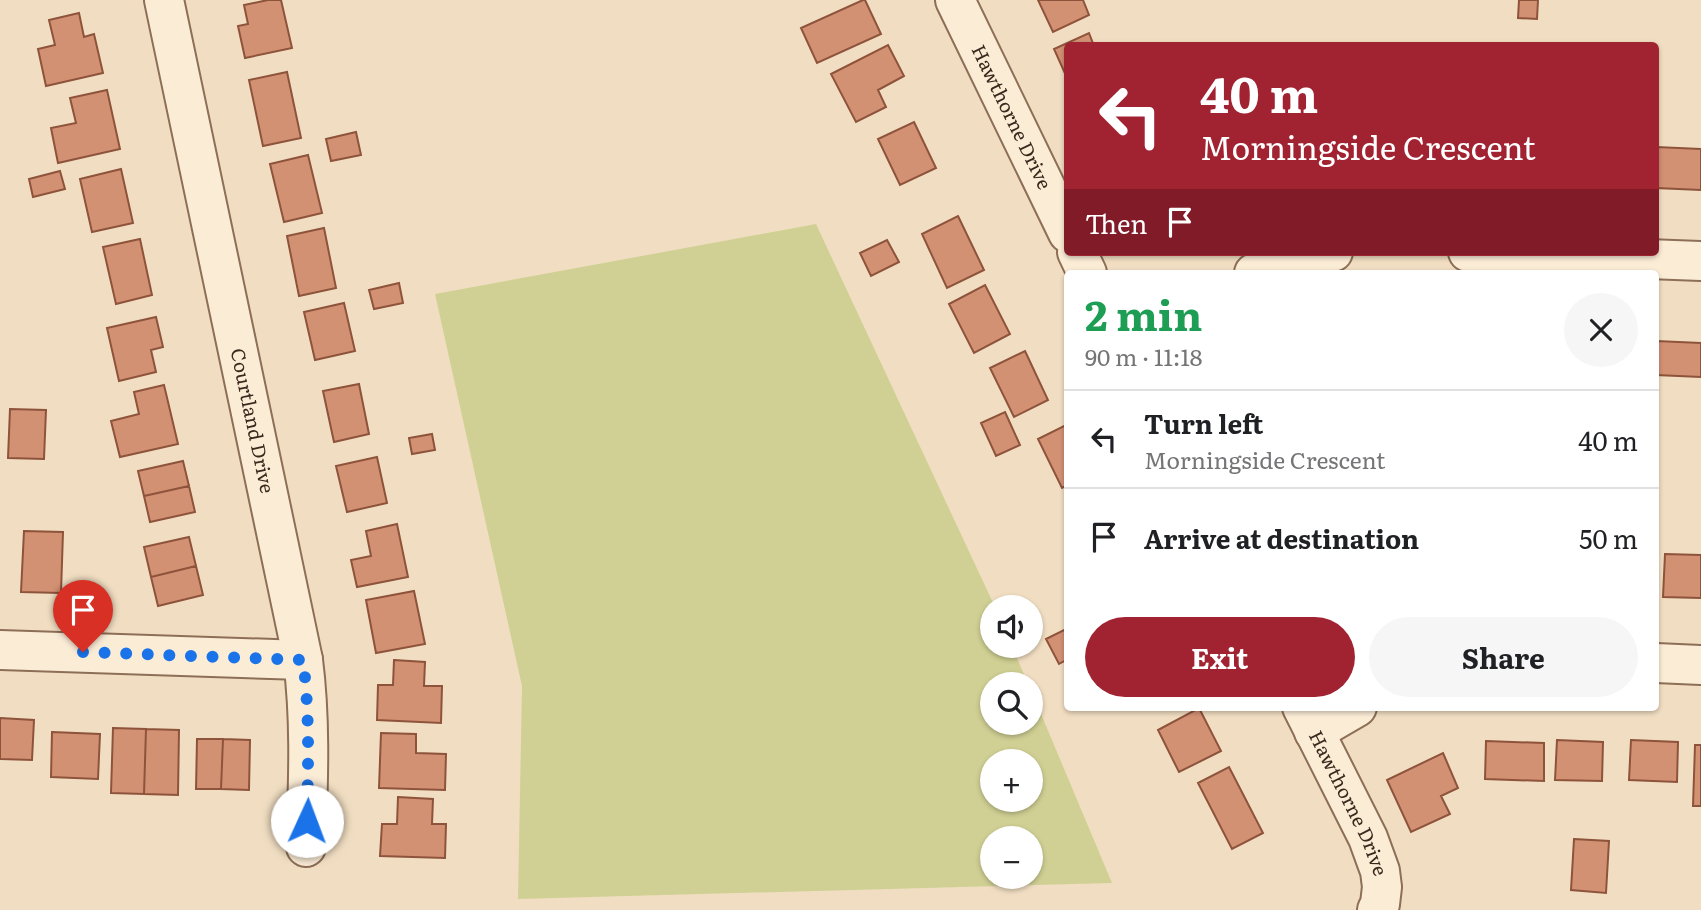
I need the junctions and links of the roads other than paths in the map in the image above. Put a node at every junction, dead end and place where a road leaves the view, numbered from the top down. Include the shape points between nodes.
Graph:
1 (164, 0) edge
2 (954, 0) edge
3 (1064, 225) edge
4 (1305, 256) edge
5 (1572, 256) edge
6 (1701, 261) edge
7 (1260, 270) edge
8 (0, 650) edge
9 (303, 660) junction
10 (1659, 663) edge
11 (1701, 665) edge
12 (1341, 711) edge
13 (1308, 719) edge
14 (306, 848) dead end
15 (1379, 907) edge

1 - 9 street, Courtland Drive
2 - 3 street, Hawthorne Drive
4 - 7 street
5 - 6 street
8 - 9 street
9 - 14 street, Courtland Drive via 309,742
10 - 11 street
12 - 13 street
13 - 15 street, Hawthorne Drive via 1368,838 1380,871

